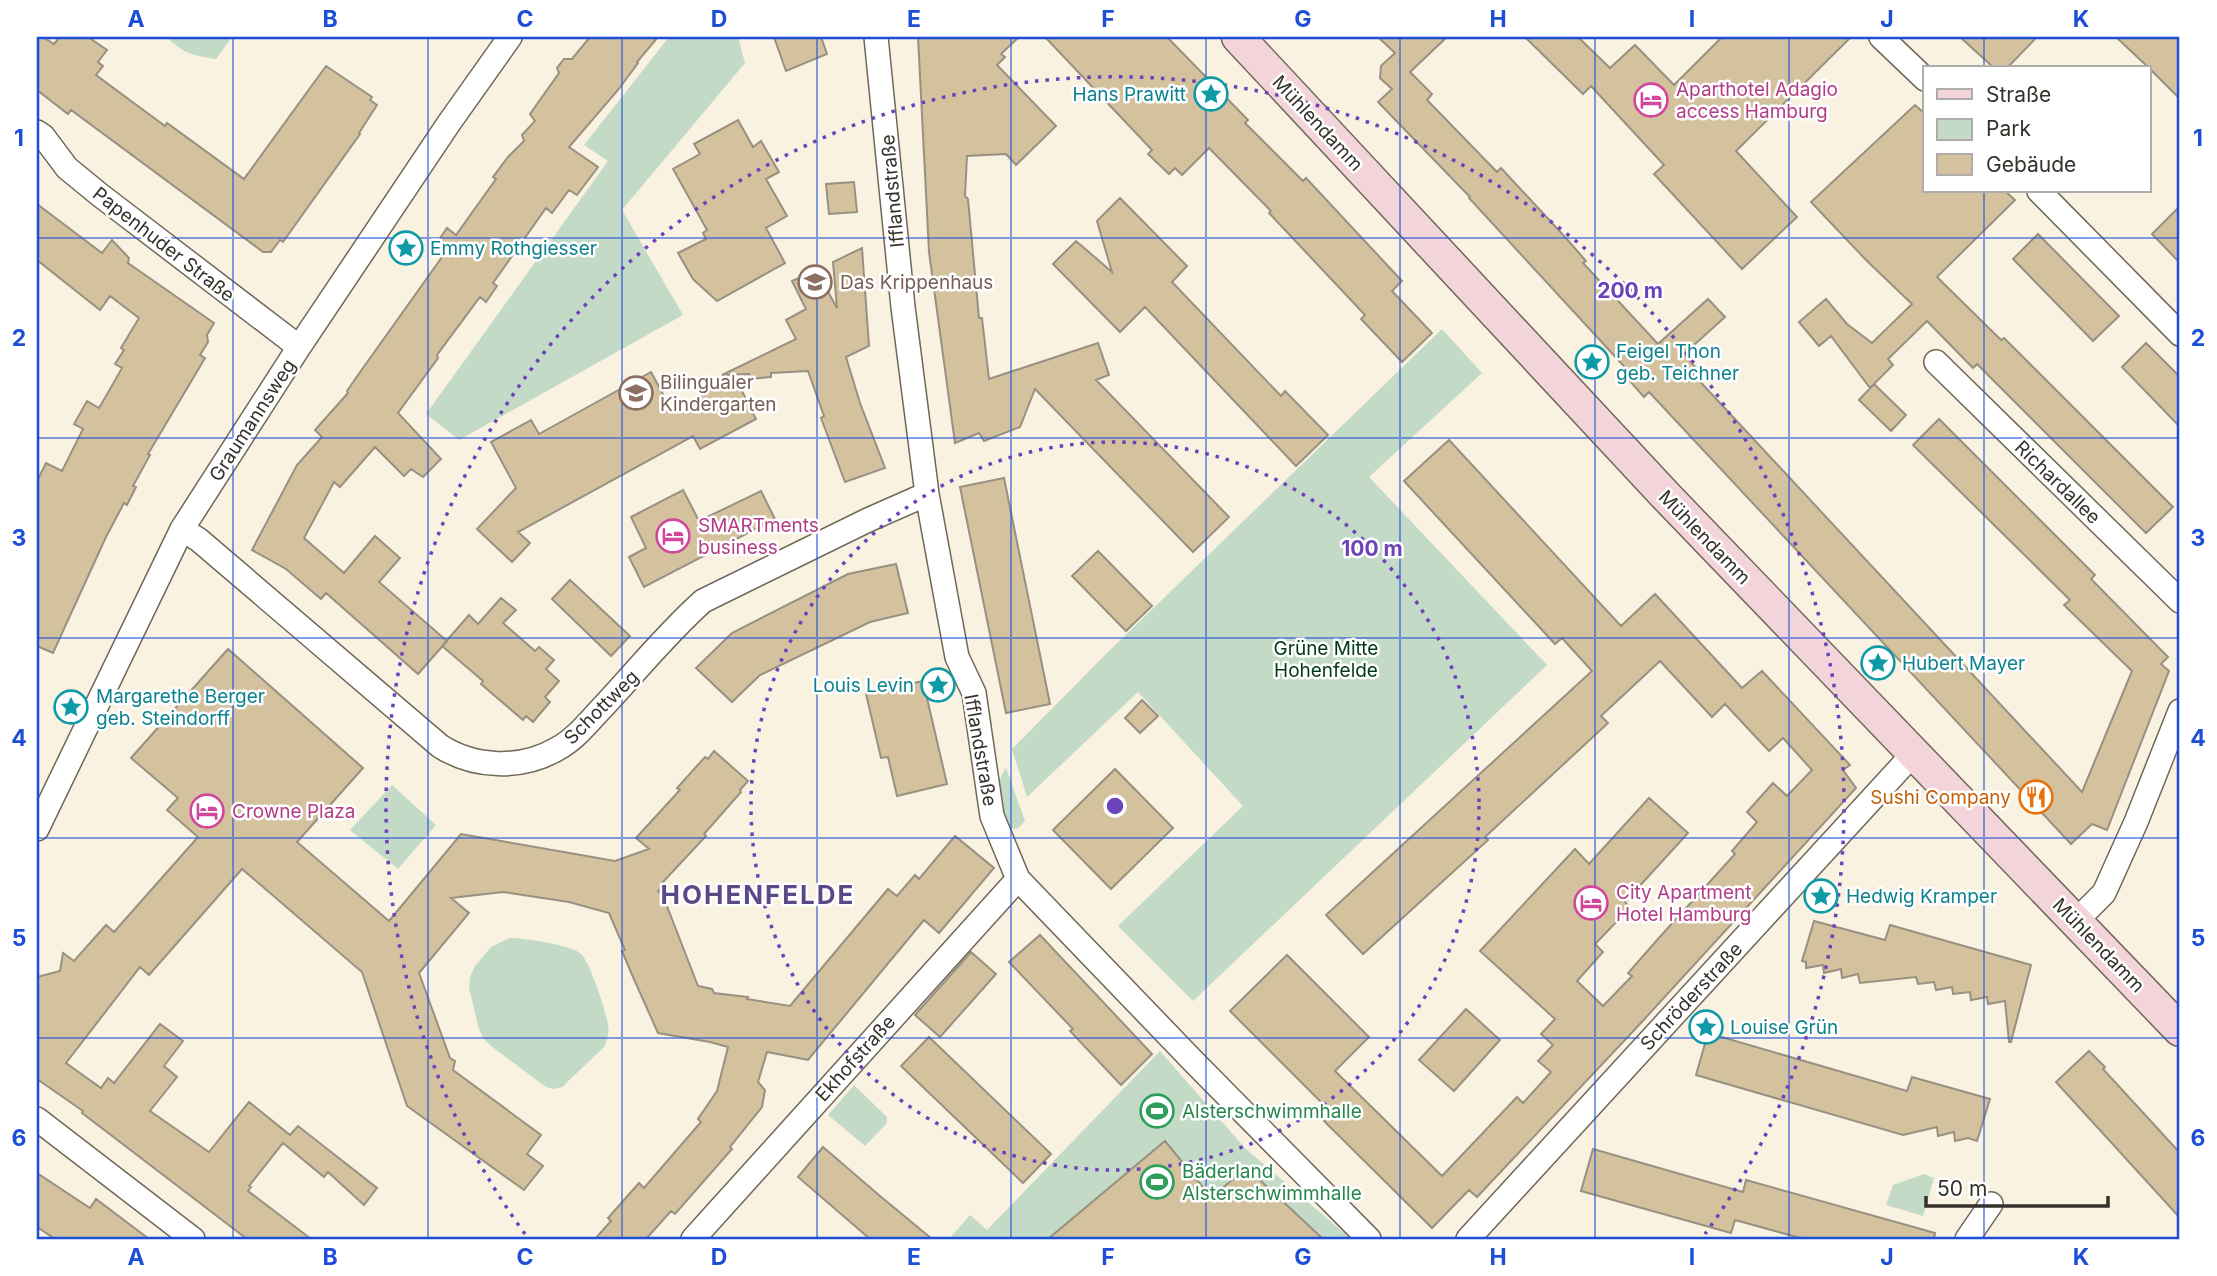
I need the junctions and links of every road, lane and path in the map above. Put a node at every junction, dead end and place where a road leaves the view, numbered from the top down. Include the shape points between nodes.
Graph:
1 (510, 37) edge
2 (876, 37) edge
3 (1238, 37) edge
4 (1881, 37) edge
5 (1923, 77) edge
6 (37, 132) edge
7 (2040, 192) edge
8 (2180, 334) edge
9 (299, 347) junction
10 (1936, 362) dead end
11 (927, 494) junction
12 (182, 529) junction
13 (2180, 601) edge
14 (2180, 711) edge
15 (1914, 753) junction
16 (37, 829) edge
17 (1018, 878) junction
18 (2076, 921) junction
19 (2180, 1030) edge
20 (37, 1119) edge
21 (1991, 1204) dead end
22 (193, 1239) edge
23 (693, 1239) edge
24 (1369, 1239) edge
25 (1468, 1239) edge
26 (1966, 1239) edge

1 - 9 street, Graumannsweg
2 - 11 street, Ifflandstraße
3 - 15 main road, Mühlendamm via 1666,496
4 - 5 street
6 - 9 street, Papenhuder Straße via 67,168
7 - 8 street
9 - 12 street, Graumannsweg
10 - 13 street, Richardallee
11 - 12 street, Schottweg via 703,601 567,742 544,755 501,763 474,762 440,746
11 - 17 street, Ifflandstraße via 957,657 974,693 992,816
12 - 16 street, Graumannsweg
14 - 18 street via 2104,893
15 - 18 main road, Mühlendamm
15 - 25 street, Schröderstraße
17 - 23 street, Ekhofstraße
17 - 24 street, Ifflandstraße
18 - 19 main road, Mühlendamm
20 - 22 street
21 - 26 street

